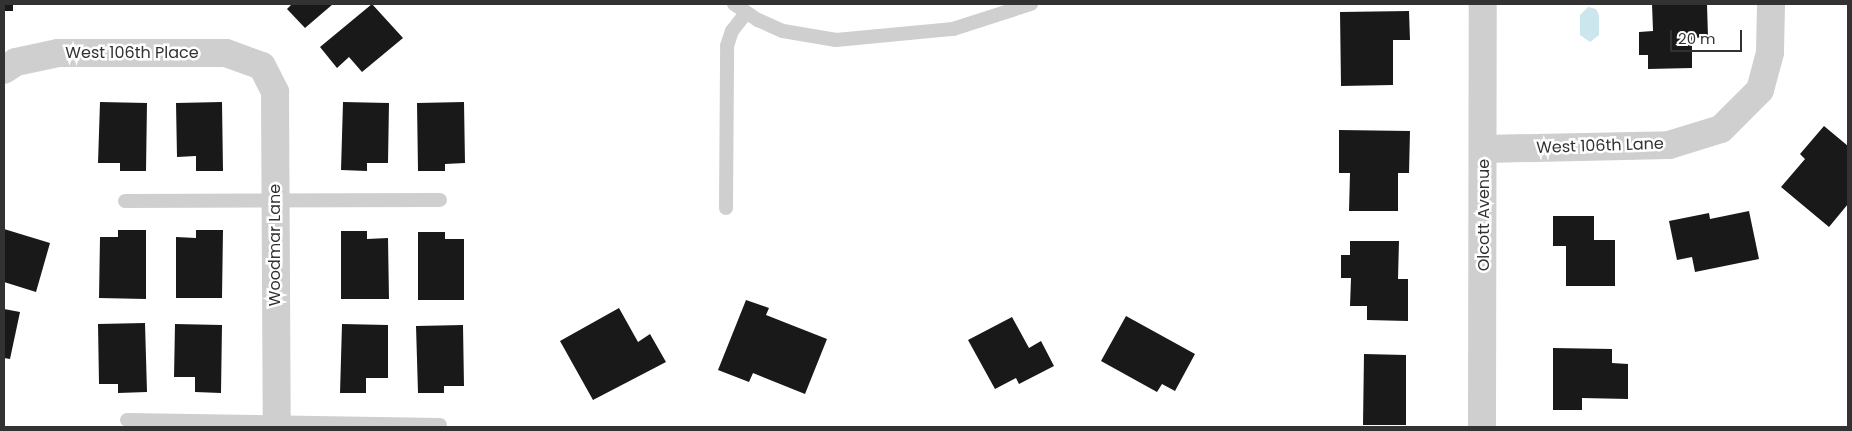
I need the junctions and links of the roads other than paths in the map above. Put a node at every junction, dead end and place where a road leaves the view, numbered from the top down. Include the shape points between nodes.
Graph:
1 (734, 4) edge
2 (1031, 4) edge
3 (1483, 4) edge
4 (1770, 4) edge
5 (746, 13) junction
6 (262, 66) joint
7 (4, 70) edge
8 (1484, 149) junction
9 (275, 199) junction
10 (440, 200) dead end
11 (125, 201) dead end
12 (726, 208) dead end
13 (127, 420) dead end
14 (440, 425) dead end
15 (277, 426) edge
16 (1482, 427) edge

1 - 5 lane
2 - 5 lane via 953,29 848,40 793,34
3 - 8 street, Olcott Avenue
4 - 8 street, West 106th Lane via 1770,52 1760,90 1721,129 1670,145
5 - 12 lane via 729,38
6 - 7 street, West 106th Place via 226,53 58,53 16,62
6 - 9 street, Woodmar Lane via 275,92
8 - 16 street, Olcott Avenue
9 - 10 lane
9 - 11 lane
9 - 15 street, Woodmar Lane
13 - 15 lane
14 - 15 lane

